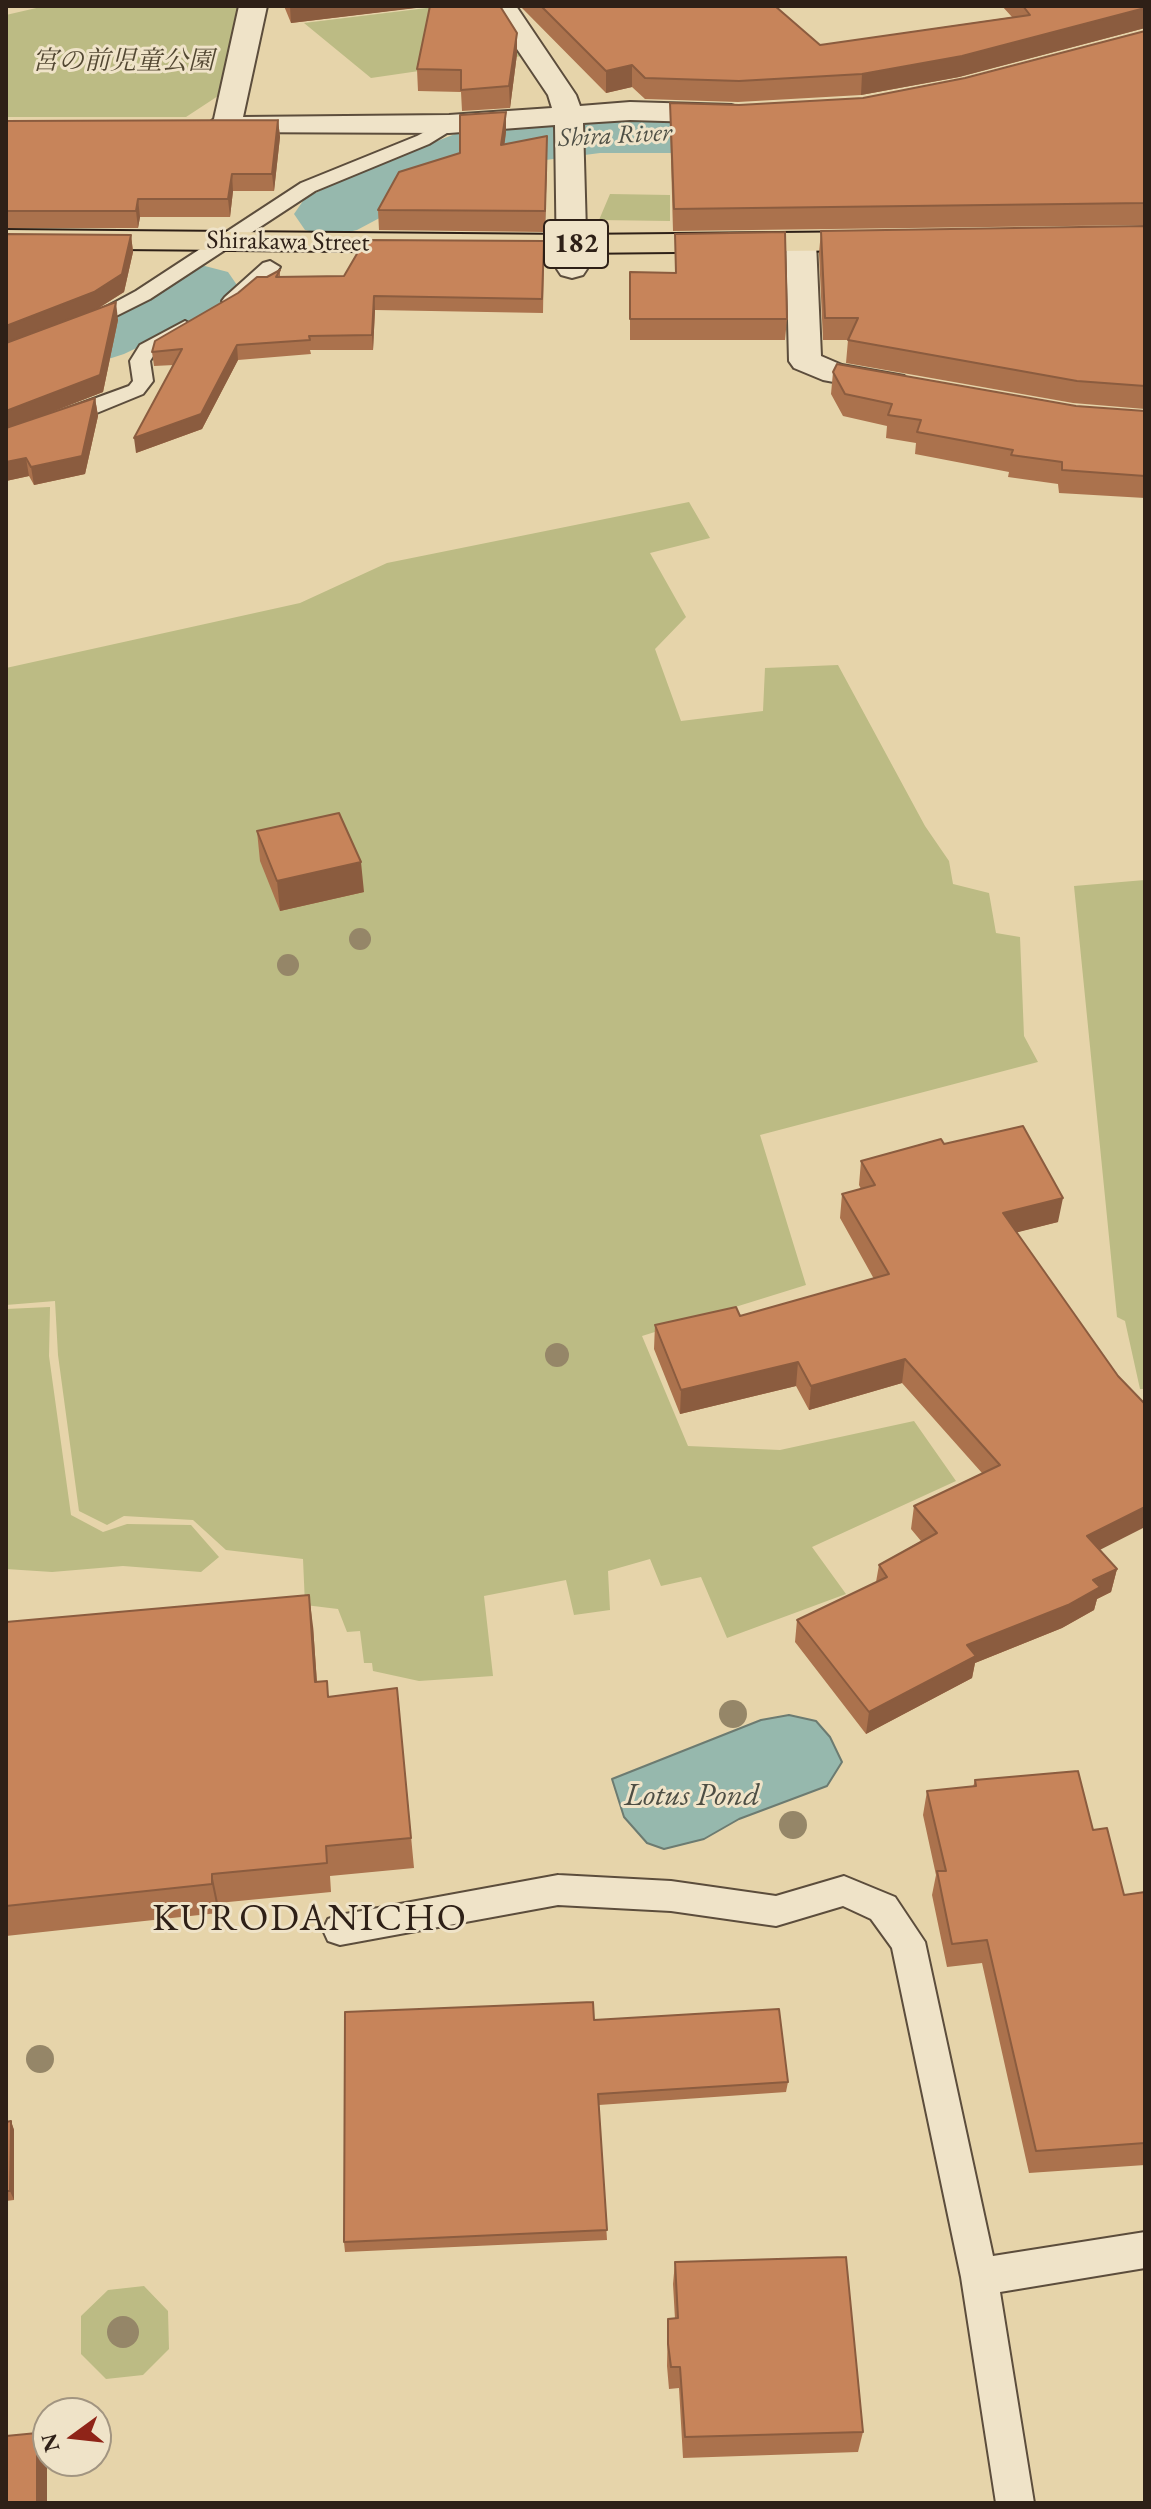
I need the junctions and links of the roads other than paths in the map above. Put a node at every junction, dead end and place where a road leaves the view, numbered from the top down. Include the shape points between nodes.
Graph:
1 (253, 6) edge
2 (502, 6) edge
3 (753, 113) edge
4 (449, 124) junction
5 (196, 126) edge
6 (227, 126) junction
7 (569, 131) junction
8 (6, 239) edge
9 (911, 240) edge
10 (222, 241) junction
11 (802, 255) junction
12 (572, 257) junction
13 (6, 267) edge
14 (181, 267) junction
15 (270, 267) junction
16 (892, 267) edge
17 (68, 331) edge
18 (924, 389) edge
19 (6, 438) edge
20 (340, 1930) dead end
21 (1145, 2250) edge
22 (979, 2277) junction
23 (1015, 2503) edge

1 - 6 street
2 - 7 street via 562,95
3 - 7 street
4 - 6 street
4 - 7 street
4 - 10 lane via 423,140 308,187
5 - 6 street
7 - 12 street
8 - 10 main road, Shirakawa Street / 182
9 - 11 main road, Shirakawa Street / 182
10 - 12 main road, Shirakawa Street / 182
10 - 14 lane
11 - 12 main road, Shirakawa Street / 182
11 - 16 main road, Shirakawa Street / 182
11 - 18 street via 805,361 834,373
12 - 15 main road, Shirakawa Street / 182
13 - 14 main road, Shirakawa Street / 182
14 - 15 main road, Shirakawa Street / 182
14 - 17 lane via 143,295
15 - 19 lane via 213,311 147,349 140,361 143,381 136,390
20 - 22 lane via 558,1890 671,1896 776,1911 844,1891 883,1908 908,1942
21 - 22 lane
22 - 23 lane

